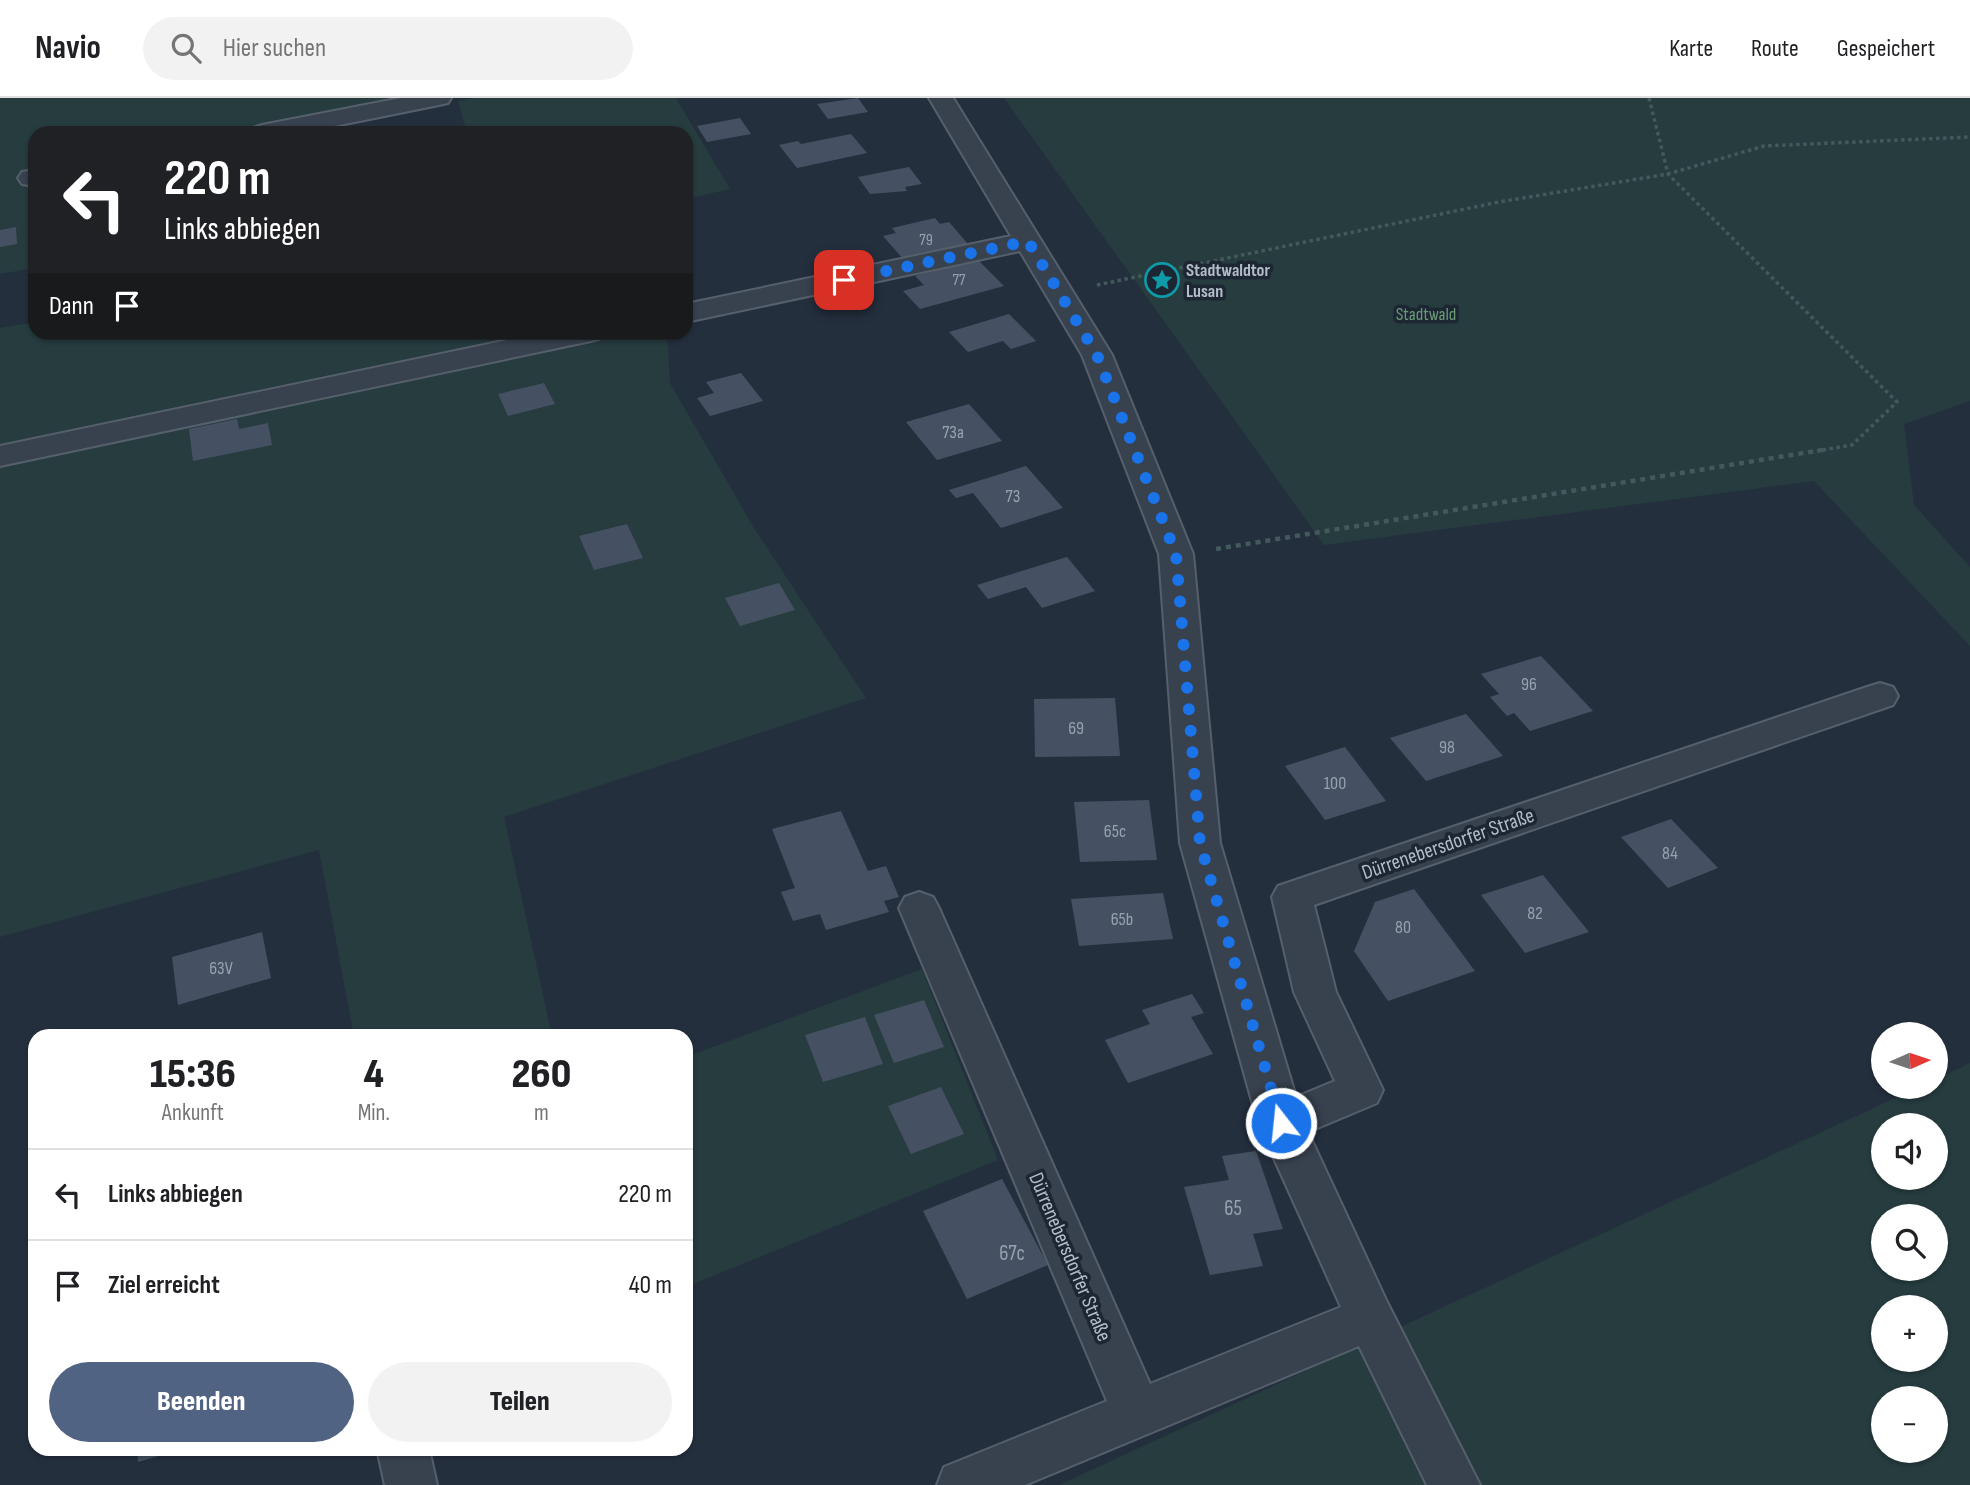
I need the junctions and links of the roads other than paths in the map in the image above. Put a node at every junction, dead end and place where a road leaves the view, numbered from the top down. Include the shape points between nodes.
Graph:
1 (439, 98) edge
2 (940, 98) edge
3 (318, 126) edge
4 (1028, 241) junction
5 (693, 312) edge
6 (553, 340) edge
7 (0, 456) edge
8 (1880, 696) dead end
9 (919, 908) dead end
10 (1281, 1123) junction
11 (1370, 1318) junction
12 (1137, 1413) junction
13 (405, 1456) edge
14 (411, 1485) edge
15 (963, 1485) edge
16 (1454, 1485) edge

1 - 3 street
2 - 4 street
4 - 5 street
4 - 10 street via 1097,355 1176,554 1200,843
6 - 7 street
8 - 10 street, Dürrenebersdorfer Straße via 1293,897 1315,992 1361,1090
9 - 12 street, Dürrenebersdorfer Straße
10 - 11 street
11 - 12 street
11 - 16 street
12 - 15 street
13 - 14 street

